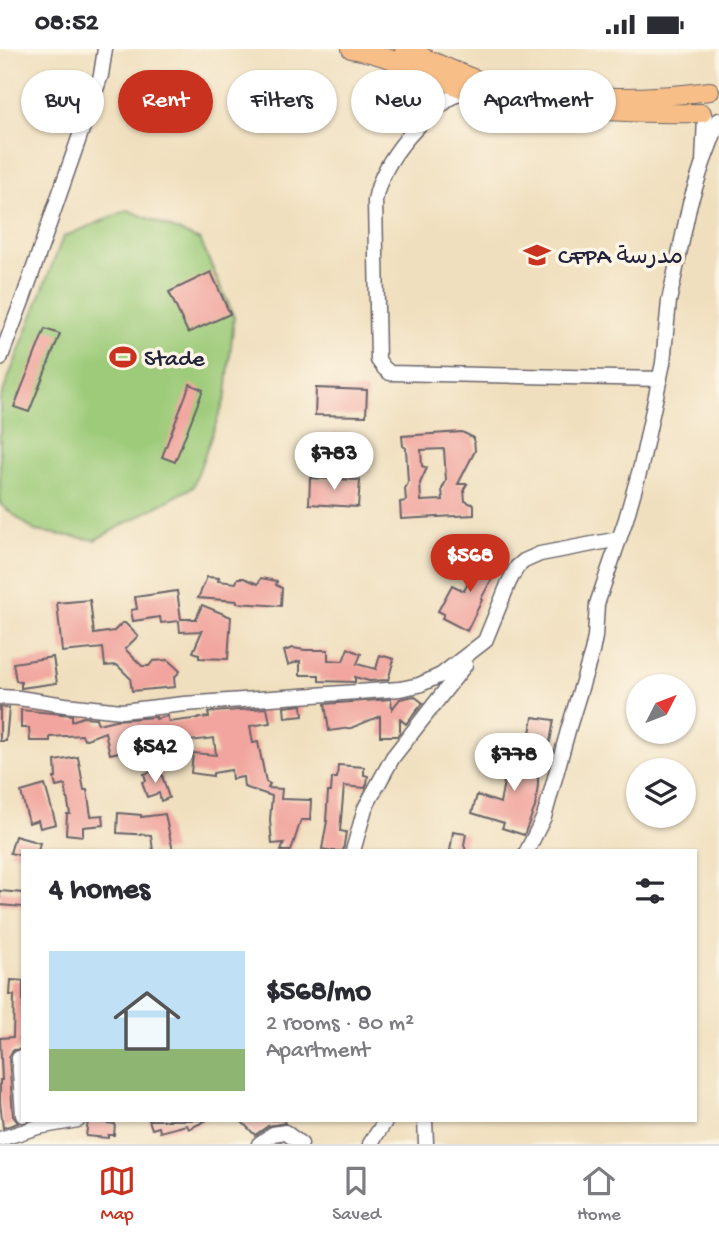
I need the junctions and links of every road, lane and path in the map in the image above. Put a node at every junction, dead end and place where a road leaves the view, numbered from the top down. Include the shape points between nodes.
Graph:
1 (105, 49) edge
2 (351, 49) edge
3 (404, 49) edge
4 (459, 86) edge
5 (715, 91) edge
6 (459, 93) edge
7 (616, 112) edge
8 (711, 117) edge
9 (0, 359) edge
10 (660, 379) junction
11 (619, 539) junction
12 (485, 641) junction
13 (0, 697) edge
14 (354, 849) edge
15 (528, 849) edge
16 (19, 1058) dead end
17 (21, 1090) edge
18 (23, 1122) edge
19 (67, 1122) edge
20 (385, 1122) edge
21 (425, 1122) edge
22 (0, 1139) edge
23 (259, 1144) edge
24 (301, 1144) edge
25 (370, 1144) edge
26 (426, 1144) edge

1 - 9 street via 101,75
2 - 4 main road
3 - 5 main road via 516,89 586,97
5 - 8 main road via 700,100 700,109
6 - 10 street via 425,119 378,186 378,360 390,373
7 - 8 main road
8 - 10 street via 669,301
10 - 11 street
11 - 12 street via 524,561 509,582
11 - 15 street via 597,604 592,652 544,817
12 - 13 street via 441,675 400,689 122,711
12 - 14 street via 393,757 365,808
16 - 17 street
18 - 19 street via 38,1127
18 - 22 street
20 - 25 street
21 - 26 street
23 - 24 street via 285,1132

